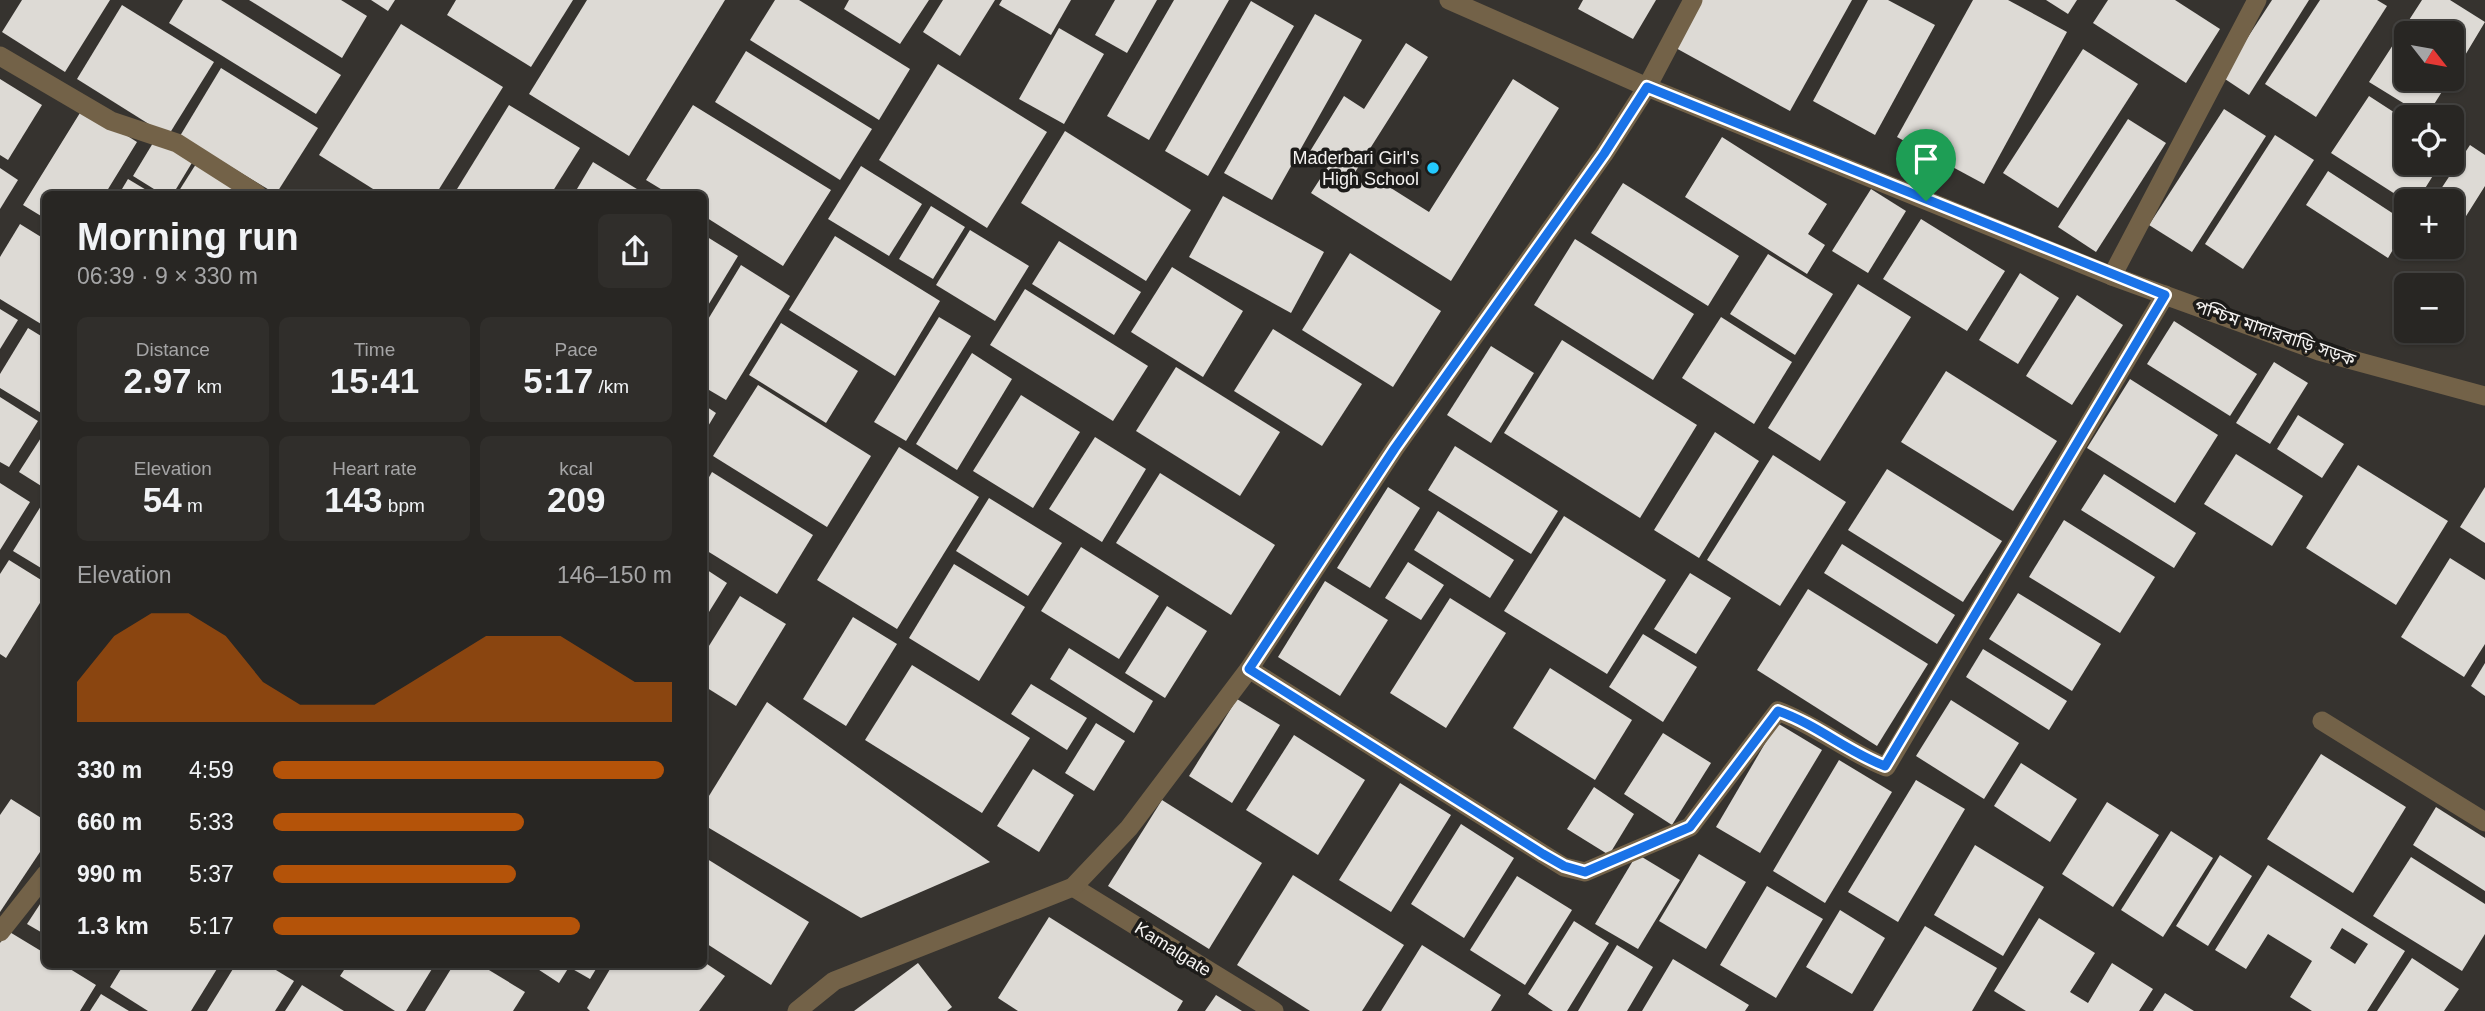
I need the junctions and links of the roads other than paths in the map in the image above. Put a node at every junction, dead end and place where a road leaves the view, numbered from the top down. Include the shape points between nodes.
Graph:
1 (1449, 0) edge
2 (1693, 0) edge
3 (2257, 0) edge
4 (0, 56) edge
5 (1647, 87) junction
6 (252, 191) edge
7 (2112, 276) junction
8 (2165, 295) junction
9 (2485, 396) edge
10 (1249, 669) junction
11 (2322, 722) dead end
12 (2485, 822) edge
13 (42, 879) edge
14 (1073, 887) junction
15 (0, 932) edge
16 (797, 1011) edge
17 (1274, 1011) edge

1 - 5 street, পশ্চিম মাদারবাড়ি সড়ক
2 - 5 street
3 - 7 street
4 - 6 street via 111,121 177,143
5 - 7 street, পশ্চিম মাদারবাড়ি সড়ক
5 - 10 street via 1395,448
7 - 8 street, পশ্চিম মাদারবাড়ি সড়ক
8 - 9 street, পশ্চিম মাদারবাড়ি সড়ক via 2319,351
8 - 10 street via 1885,766 1778,711 1690,827 1585,872 1543,854
10 - 14 street via 1129,828
11 - 12 street
13 - 15 street
14 - 16 street via 834,981
14 - 17 street, Kamalgate

